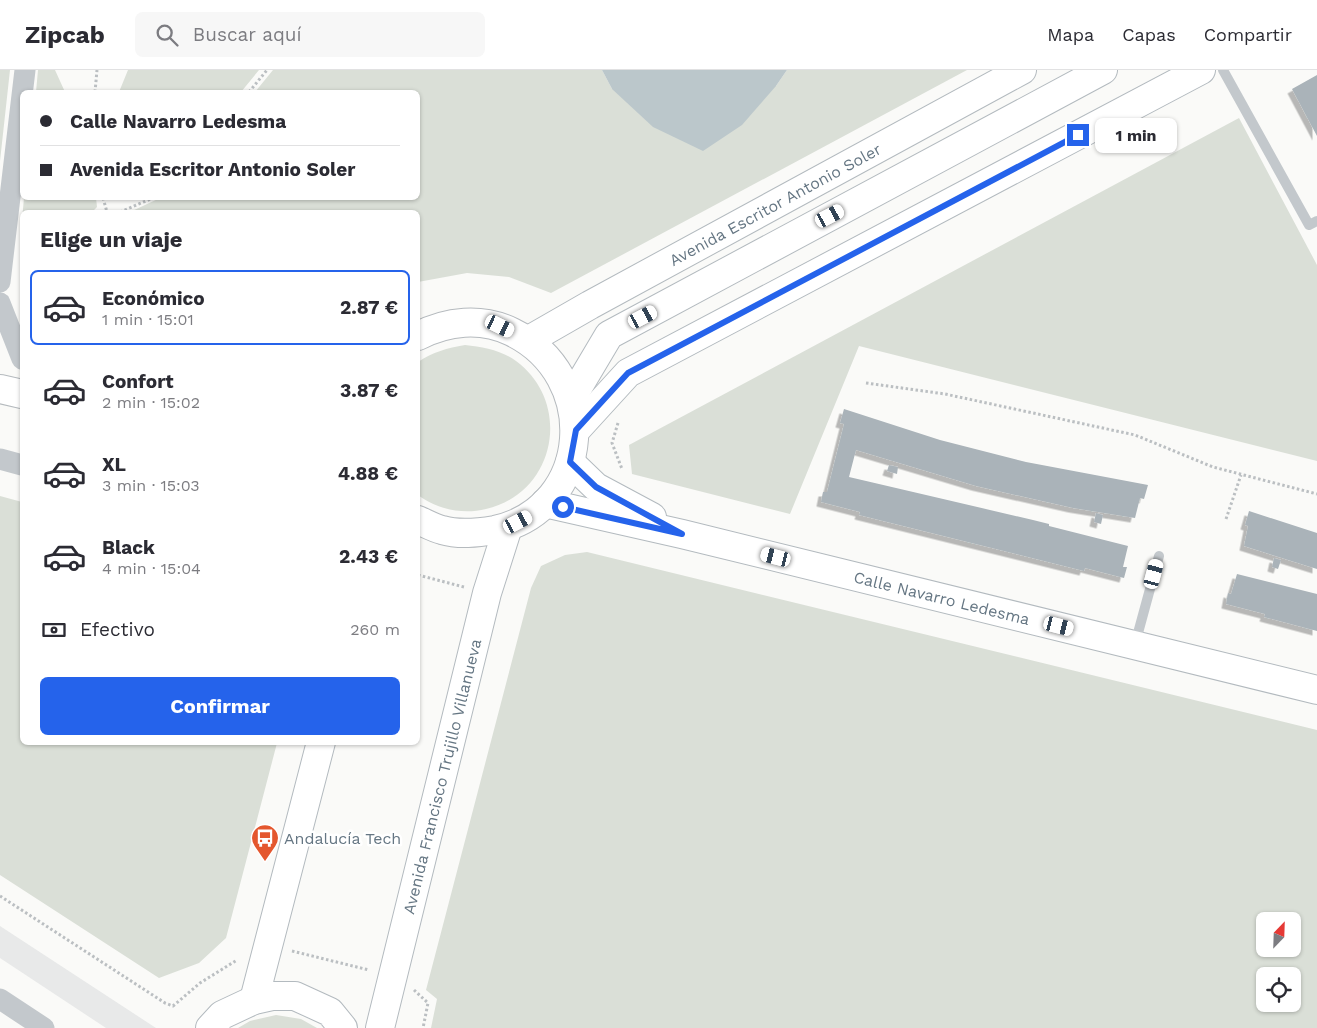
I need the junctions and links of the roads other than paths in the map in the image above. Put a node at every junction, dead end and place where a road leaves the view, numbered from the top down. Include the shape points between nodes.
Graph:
1 (25, 70) edge
2 (1022, 70) edge
3 (1103, 70) edge
4 (1201, 70) edge
5 (1223, 70) edge
6 (23, 90) edge
7 (20, 112) edge
8 (1317, 221) edge
9 (0, 282) edge
10 (0, 303) edge
11 (420, 335) edge
12 (529, 340) junction
13 (20, 354) edge
14 (20, 386) edge
15 (0, 387) edge
16 (20, 393) edge
17 (571, 399) junction
18 (576, 430) junction
19 (0, 459) edge
20 (570, 462) junction
21 (20, 464) edge
22 (545, 503) junction
23 (420, 521) edge
24 (508, 527) junction
25 (682, 534) junction
26 (1159, 556) dead end
27 (1135, 645) junction
28 (1317, 690) edge
29 (320, 745) edge
30 (0, 1000) edge
31 (254, 1000) junction
32 (44, 1028) edge
33 (210, 1028) edge
34 (343, 1028) edge
35 (380, 1028) edge

1 - 6 street
2 - 12 street, Avenida Escritor Antonio Soler
3 - 17 street via 609,335
4 - 18 street via 628,373
5 - 8 lane via 1309,225
7 - 9 street
10 - 13 street
11 - 12 street via 436,327 468,322 500,326
12 - 17 street via 555,366
14 - 15 street
15 - 16 street
17 - 18 street
18 - 20 street
19 - 21 street
20 - 22 street via 560,484
20 - 25 street, Calle Navarro Ledesma via 596,487
22 - 24 street
22 - 25 street, Calle Navarro Ledesma
23 - 24 street via 442,530 475,534
24 - 35 street, Avenida Francisco Trujillo Villanueva via 487,593
25 - 27 street, Calle Navarro Ledesma
26 - 27 lane
27 - 28 street, Calle Navarro Ledesma
29 - 31 street
30 - 32 street
31 - 33 street via 222,1015
31 - 34 street via 296,996 330,1012

